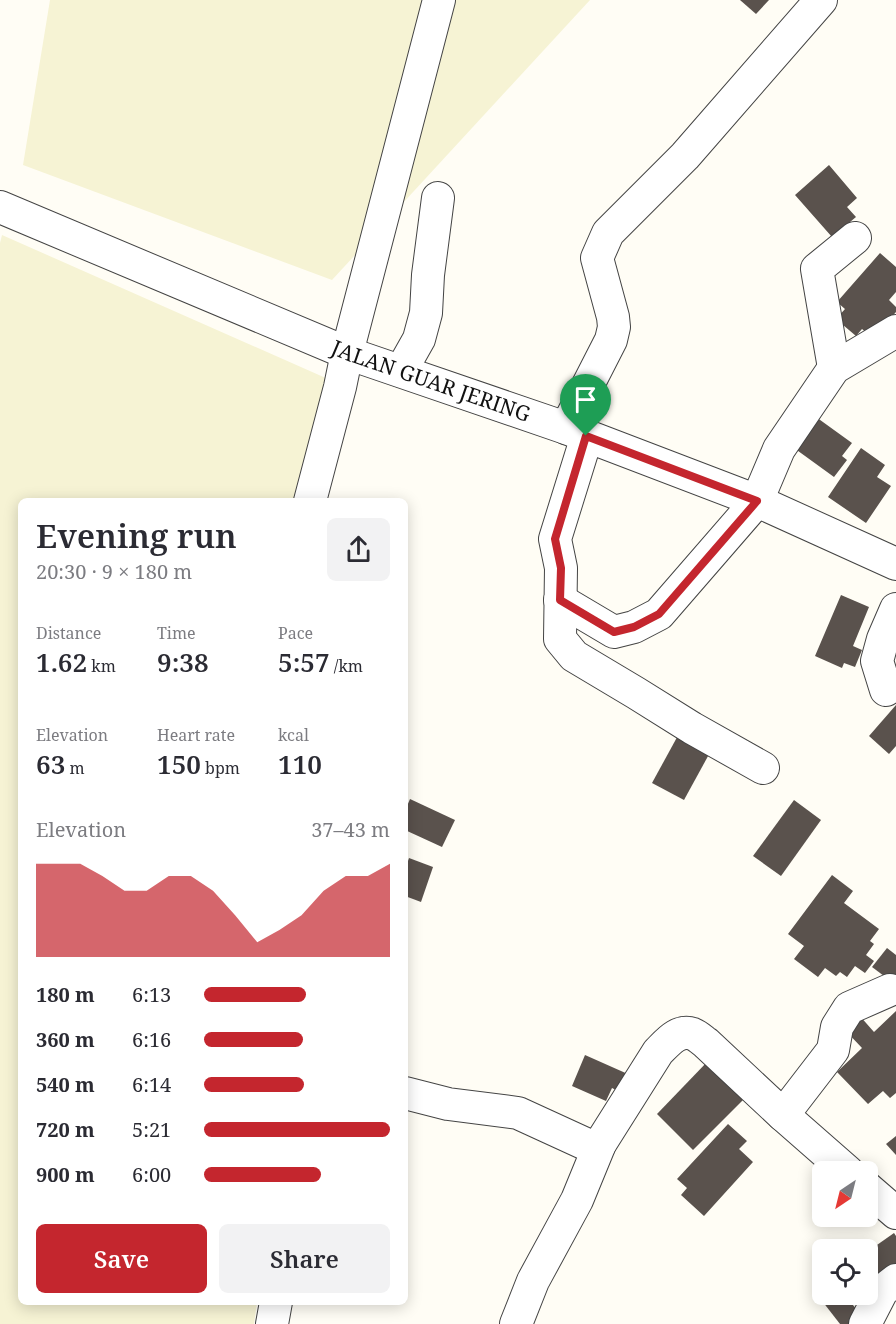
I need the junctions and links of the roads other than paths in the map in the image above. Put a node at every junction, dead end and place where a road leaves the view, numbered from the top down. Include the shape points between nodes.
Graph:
1 (439, 0) edge
2 (821, 0) edge
3 (438, 198) dead end
4 (0, 207) edge
5 (855, 238) dead end
6 (896, 331) edge
7 (347, 353) junction
8 (834, 368) junction
9 (401, 372) junction
10 (576, 432) junction
11 (311, 498) edge
12 (757, 501) junction
13 (896, 564) edge
14 (560, 600) junction
15 (896, 609) edge
16 (886, 690) dead end
17 (763, 768) dead end
18 (890, 990) dead end
19 (408, 1093) edge
20 (783, 1115) junction
21 (600, 1144) junction
22 (835, 1161) edge
23 (878, 1197) edge
24 (896, 1213) edge
25 (896, 1280) edge
26 (275, 1305) edge
27 (272, 1324) edge
28 (516, 1324) edge
29 (865, 1324) edge

1 - 7 street
2 - 10 street via 685,156 608,233 597,258 614,327
3 - 9 street via 426,314 419,339
4 - 7 street, JALAN GUAR JERING
5 - 8 street via 817,268
6 - 8 street
7 - 9 street, JALAN GUAR JERING
7 - 11 street
8 - 12 street via 779,449
9 - 10 street, JALAN GUAR JERING
10 - 12 street, JALAN GUAR JERING
10 - 14 street via 555,539 561,568
12 - 13 street, JALAN GUAR JERING
12 - 14 street via 659,614 634,627 614,632
14 - 17 street via 560,639 574,656
15 - 16 street via 877,661
18 - 20 street via 849,1008 837,1027 833,1050
19 - 21 street via 448,1104 518,1113 590,1146
20 - 21 street via 706,1043 693,1034 679,1033 658,1052
20 - 22 street
21 - 28 street via 578,1200 532,1281
23 - 24 street
25 - 29 street via 882,1291
26 - 27 street

